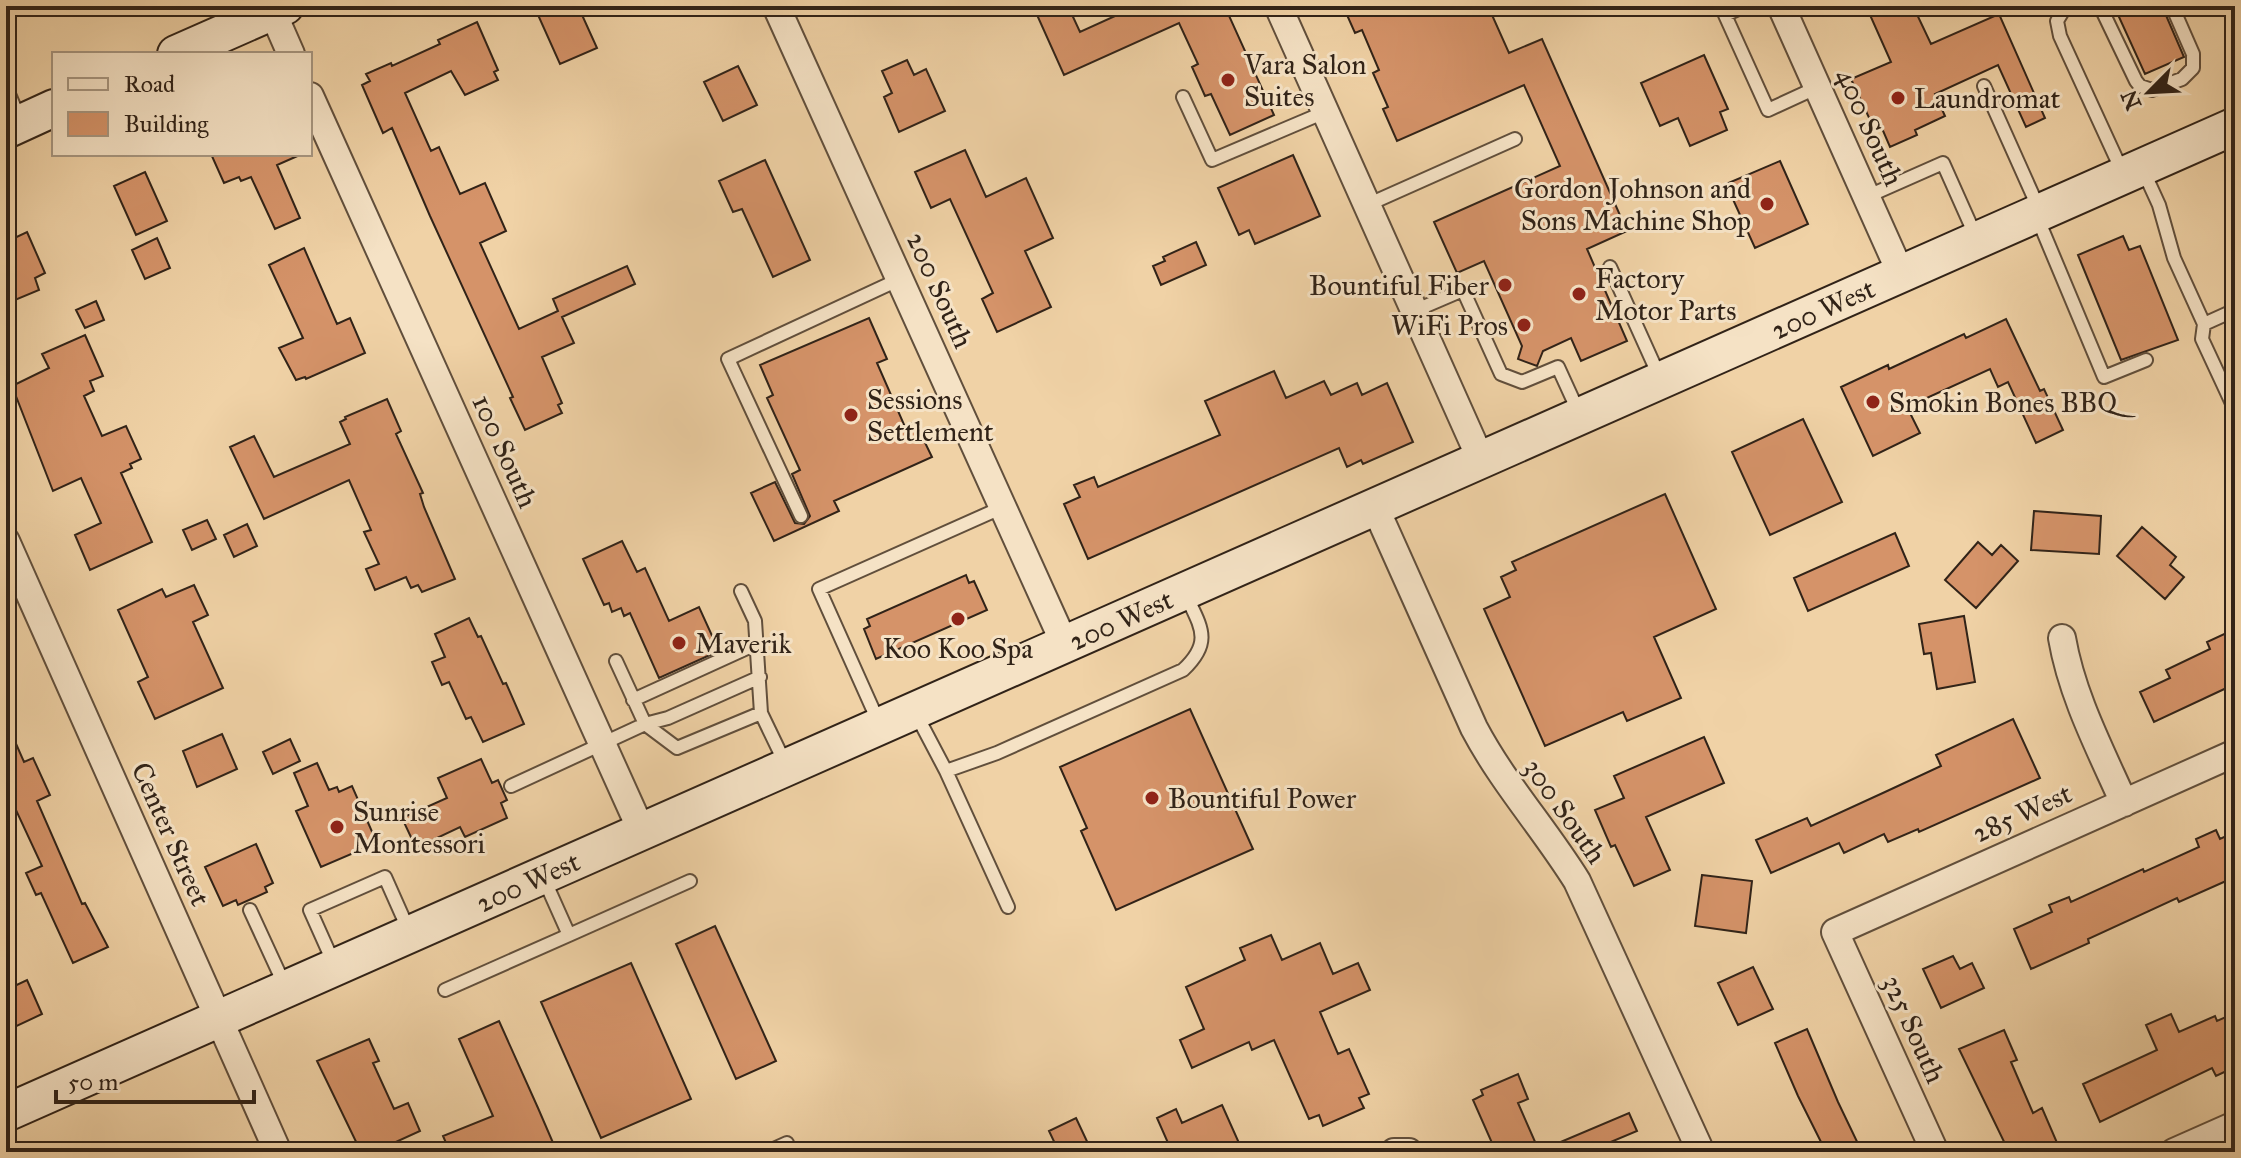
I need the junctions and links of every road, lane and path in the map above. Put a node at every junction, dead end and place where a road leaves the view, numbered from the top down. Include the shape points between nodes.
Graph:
1 (776, 6) edge
2 (1278, 6) edge
3 (1745, 6) edge
4 (1781, 6) edge
5 (2066, 6) edge
6 (2100, 6) edge
7 (2172, 6) edge
8 (275, 8) edge
9 (180, 52) edge
10 (290, 52) edge
11 (1984, 86) dead end
12 (6, 87) edge
13 (1818, 87) junction
14 (1183, 97) dead end
15 (312, 100) edge
16 (1325, 112) junction
17 (27, 120) edge
18 (2235, 126) edge
19 (1515, 139) dead end
20 (2133, 172) junction
21 (1866, 197) junction
22 (1367, 205) junction
23 (2038, 213) junction
24 (1977, 240) junction
25 (1610, 267) dead end
26 (1901, 274) junction
27 (900, 279) junction
28 (2235, 310) edge
29 (1414, 311) junction
30 (2204, 324) junction
31 (2146, 360) dead end
32 (1661, 380) junction
33 (2235, 410) edge
34 (1580, 416) junction
35 (1481, 460) junction
36 (1003, 507) junction
37 (1375, 507) junction
38 (801, 516) dead end
39 (6, 541) edge
40 (741, 591) dead end
41 (1184, 592) junction
42 (2062, 638) dead end
43 (758, 643) junction
44 (1065, 645) junction
45 (616, 661) dead end
46 (760, 677) junction
47 (633, 700) junction
48 (914, 711) junction
49 (761, 713) junction
50 (645, 724) junction
51 (880, 726) junction
52 (603, 745) junction
53 (2235, 753) edge
54 (787, 767) junction
55 (946, 771) junction
56 (511, 786) dead end
57 (2124, 803) junction
58 (642, 832) junction
59 (543, 876) junction
60 (690, 881) dead end
61 (1008, 907) dead end
62 (250, 910) dead end
63 (1835, 932) joint
64 (411, 934) junction
65 (569, 935) junction
66 (336, 967) junction
67 (286, 989) junction
68 (445, 990) dead end
69 (218, 1019) junction
70 (6, 1113) edge
71 (2235, 1125) edge
72 (787, 1143) dead end
73 (278, 1152) edge
74 (767, 1152) edge
75 (1394, 1152) edge
76 (1409, 1152) edge
77 (1701, 1152) edge
78 (1935, 1152) edge
79 (2174, 1152) edge

1 - 27 street, 200 South
2 - 16 street
3 - 13 lane via 1725,15 1768,110
4 - 13 street, 400 South
5 - 20 lane via 2057,21 2060,36
6 - 7 lane via 2136,81 2152,90 2182,79 2193,68 2193,54
8 - 9 main road
8 - 10 street
11 - 23 lane
12 - 17 lane
13 - 21 street, 400 South
14 - 16 lane via 1212,160
15 - 52 street, 100 South
16 - 22 street
18 - 20 main road, 200 West
19 - 22 lane
20 - 23 main road, 200 West
20 - 30 lane via 2159,205 2174,258
21 - 24 lane via 1943,163
21 - 26 street, 400 South
22 - 29 street
23 - 24 main road, 200 West
23 - 31 lane via 2104,377
24 - 26 main road, 200 West
25 - 32 lane
26 - 32 main road, 200 West
27 - 36 street, 200 South
27 - 38 lane via 728,359
28 - 30 lane
29 - 34 lane via 1463,290 1501,374 1522,382 1558,367
29 - 35 street
30 - 33 lane via 2202,339
32 - 34 main road, 200 West
34 - 35 main road, 200 West
35 - 37 main road, 200 West
36 - 44 street, 200 South
36 - 51 lane via 819,589
37 - 41 main road, 200 West
37 - 77 street, 300 South via 1492,762 1577,881
39 - 69 street, Center Street
40 - 43 lane
41 - 44 main road, 200 West
41 - 55 lane via 1203,643 1183,670
42 - 57 street via 2077,697
43 - 46 lane
43 - 47 lane
44 - 48 main road, 200 West
45 - 47 lane
46 - 49 lane
46 - 50 lane
47 - 50 lane
48 - 51 main road, 200 West
48 - 55 lane
49 - 50 lane via 677,748
49 - 54 lane
50 - 52 lane
51 - 54 main road, 200 West
52 - 56 lane
52 - 58 street, 100 South
53 - 57 street, 285 West
54 - 58 main road, 200 West
55 - 61 lane
57 - 63 street, 285 West
58 - 59 main road, 200 West
59 - 64 main road, 200 West
59 - 65 lane
60 - 65 lane
62 - 67 lane
63 - 78 street, 325 South
64 - 66 main road, 200 West
64 - 66 lane via 385,877 310,910
65 - 68 lane
66 - 67 main road, 200 West
67 - 69 main road, 200 West
69 - 70 main road, 200 West
69 - 73 street, Center Street
71 - 79 street
72 - 74 lane
75 - 76 street

